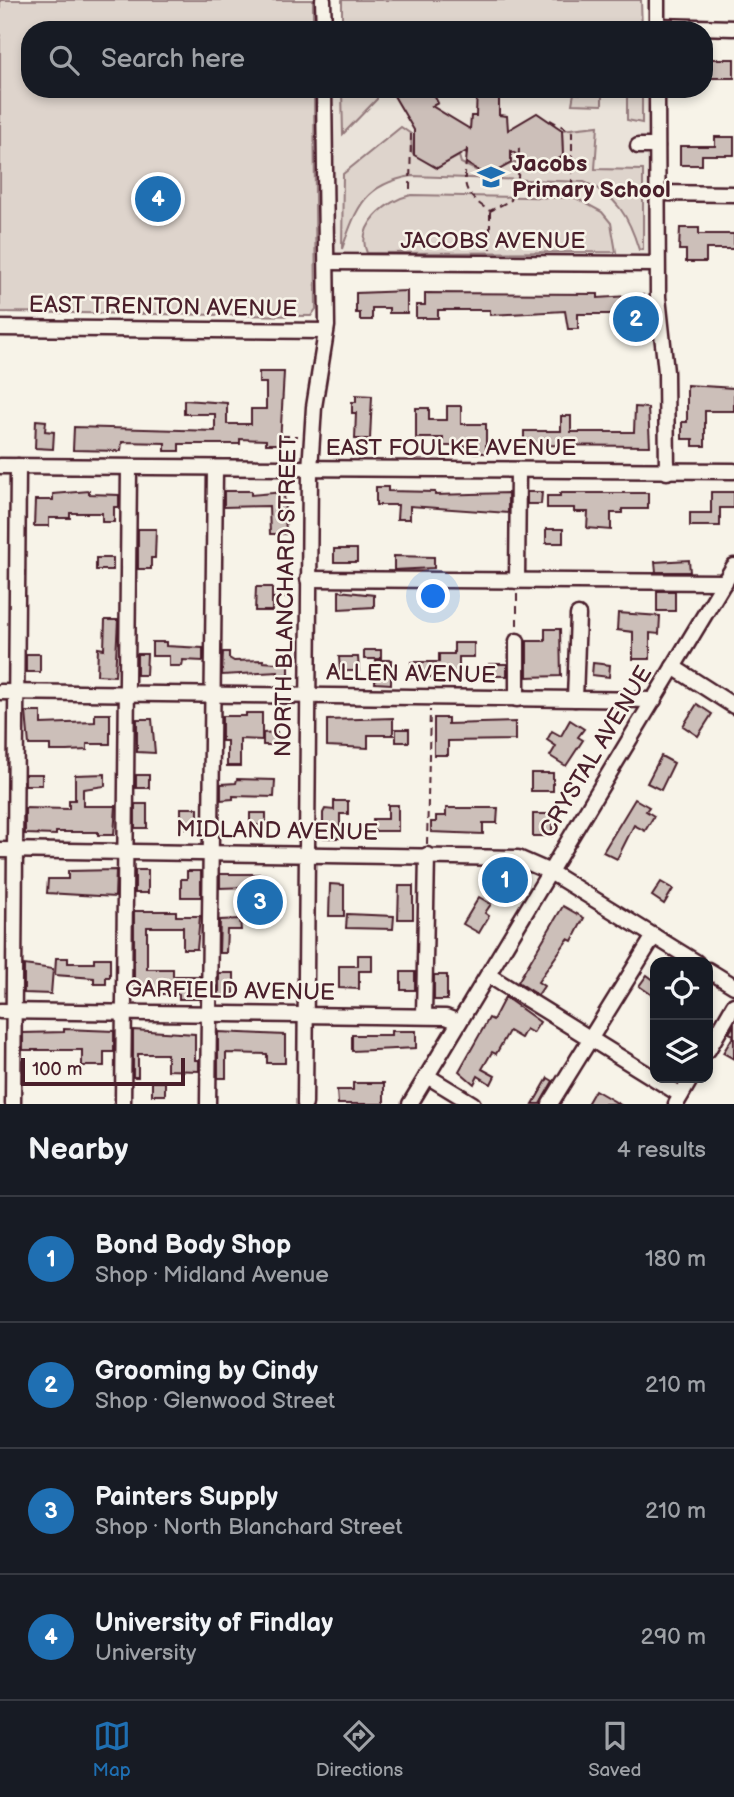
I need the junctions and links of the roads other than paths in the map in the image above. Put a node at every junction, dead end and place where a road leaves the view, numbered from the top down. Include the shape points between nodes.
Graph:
1 (323, 0) edge
2 (657, 0) edge
3 (324, 21) edge
4 (657, 21) edge
5 (713, 28) edge
6 (734, 28) edge
7 (324, 98) edge
8 (657, 98) edge
9 (638, 146) dead end
10 (657, 146) junction
11 (657, 193) junction
12 (734, 194) edge
13 (328, 262) junction
14 (657, 264) junction
15 (0, 328) edge
16 (326, 331) junction
17 (0, 466) edge
18 (18, 466) junction
19 (129, 468) junction
20 (215, 470) junction
21 (310, 470) junction
22 (518, 471) junction
23 (667, 471) junction
24 (734, 471) edge
25 (734, 566) edge
26 (308, 579) junction
27 (517, 581) junction
28 (725, 582) junction
29 (578, 615) dead end
30 (517, 641) road end
31 (673, 667) junction
32 (0, 692) edge
33 (18, 692) junction
34 (125, 694) junction
35 (211, 695) junction
36 (307, 695) junction
37 (517, 699) junction
38 (575, 699) junction
39 (654, 700) junction
40 (734, 706) edge
41 (8, 850) edge
42 (124, 851) junction
43 (212, 853) junction
44 (306, 854) junction
45 (427, 855) junction
46 (550, 873) junction
47 (654, 936) junction
48 (688, 957) edge
49 (713, 973) edge
50 (488, 975) junction
51 (734, 986) edge
52 (734, 1005) edge
53 (7, 1011) edge
54 (122, 1012) junction
55 (207, 1014) junction
56 (305, 1014) junction
57 (424, 1016) junction
58 (459, 1023) junction
59 (590, 1039) junction
60 (713, 1041) edge
61 (427, 1076) junction
62 (688, 1083) edge
63 (678, 1100) edge
64 (13, 1104) edge
65 (123, 1104) edge
66 (208, 1104) edge
67 (304, 1104) edge
68 (410, 1104) edge
69 (473, 1104) edge
70 (550, 1104) edge

1 - 3 street
2 - 4 street
5 - 6 street
7 - 13 street, NORTH BLANCHARD STREET
8 - 10 street
9 - 10 street
10 - 11 street
11 - 12 street
11 - 14 street
13 - 14 street, JACOBS AVENUE
13 - 16 street, NORTH BLANCHARD STREET
14 - 23 street via 666,372
15 - 16 street, EAST TRENTON AVENUE
16 - 21 street, NORTH BLANCHARD STREET
17 - 18 street, EAST FOULKE AVENUE
18 - 19 street, EAST FOULKE AVENUE
18 - 33 street
19 - 20 street, EAST FOULKE AVENUE
19 - 34 street
20 - 21 street, EAST FOULKE AVENUE
20 - 35 street
21 - 22 street, EAST FOULKE AVENUE
21 - 26 street, NORTH BLANCHARD STREET
22 - 23 street, EAST FOULKE AVENUE
22 - 27 street
23 - 24 street, EAST FOULKE AVENUE
25 - 28 street, CRYSTAL AVENUE
26 - 27 street
26 - 36 street, NORTH BLANCHARD STREET
27 - 28 street
28 - 31 street, CRYSTAL AVENUE
29 - 38 street
30 - 37 street
31 - 39 street, CRYSTAL AVENUE
31 - 40 street
32 - 33 street, ALLEN AVENUE
33 - 34 street, ALLEN AVENUE
33 - 41 street
34 - 35 street, ALLEN AVENUE
34 - 42 street
35 - 36 street, ALLEN AVENUE
35 - 43 street
36 - 37 street, ALLEN AVENUE
36 - 44 street, NORTH BLANCHARD STREET
37 - 38 street, ALLEN AVENUE
38 - 39 street, ALLEN AVENUE
39 - 46 street, CRYSTAL AVENUE
41 - 42 street, MIDLAND AVENUE
41 - 53 street
42 - 43 street, MIDLAND AVENUE
42 - 54 street
43 - 44 street, MIDLAND AVENUE
43 - 55 street
44 - 45 street, MIDLAND AVENUE
44 - 56 street, NORTH BLANCHARD STREET
45 - 46 street, MIDLAND AVENUE via 518,858
45 - 57 street
46 - 47 street, MIDLAND AVENUE
46 - 50 street, CRYSTAL AVENUE
47 - 48 street, MIDLAND AVENUE
47 - 59 street
49 - 51 street
50 - 58 street, CRYSTAL AVENUE
50 - 59 street
52 - 60 street
53 - 54 street, GARFIELD AVENUE
53 - 64 street
54 - 55 street, GARFIELD AVENUE
54 - 65 street
55 - 56 street, GARFIELD AVENUE
55 - 66 street
56 - 57 street, GARFIELD AVENUE
56 - 67 street, NORTH BLANCHARD STREET
57 - 58 street, GARFIELD AVENUE
58 - 61 street, CRYSTAL AVENUE
59 - 63 street
59 - 70 street
61 - 68 street, CRYSTAL AVENUE
61 - 69 street
62 - 63 street

